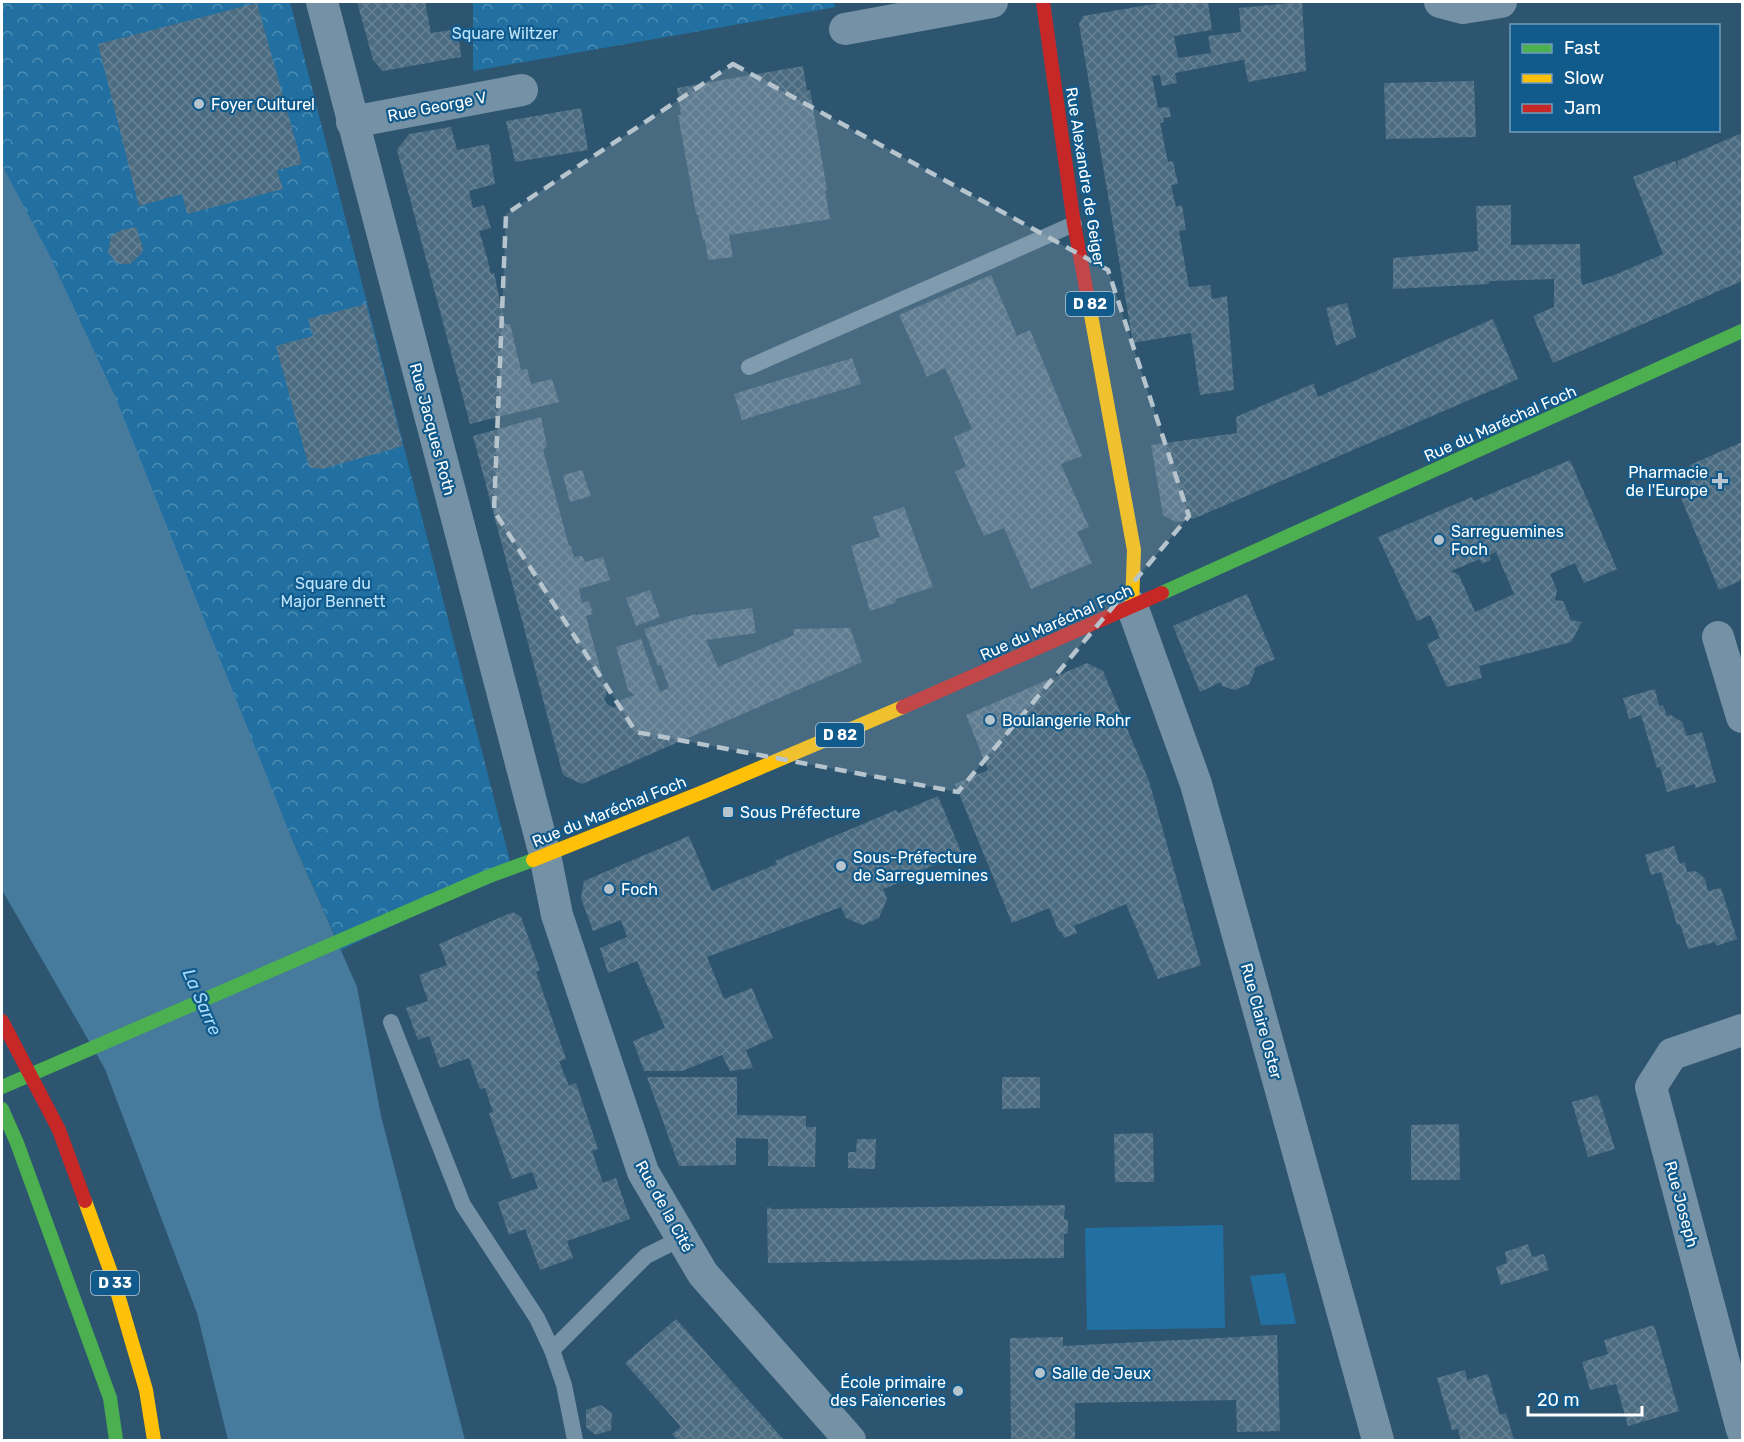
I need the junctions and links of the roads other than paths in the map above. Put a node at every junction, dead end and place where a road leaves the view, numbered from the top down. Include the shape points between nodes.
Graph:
1 (322, 2) edge
2 (992, 2) edge
3 (1042, 2) edge
4 (1440, 2) edge
5 (1501, 2) edge
6 (845, 29) dead end
7 (522, 90) dead end
8 (352, 122) junction
9 (1074, 225) junction
10 (1743, 331) edge
11 (748, 367) dead end
12 (1132, 606) junction
13 (1718, 637) dead end
14 (1743, 717) edge
15 (545, 855) junction
16 (2, 1022) edge
17 (391, 1022) dead end
18 (1743, 1030) edge
19 (2, 1087) edge
20 (2, 1109) edge
21 (682, 1238) junction
22 (552, 1350) junction
23 (1743, 1430) edge
24 (117, 1440) edge
25 (154, 1440) edge
26 (574, 1440) edge
27 (850, 1440) edge
28 (1378, 1440) edge

1 - 8 street, Rue Jacques Roth
2 - 6 street
3 - 9 main road, Rue Alexandre de Geiger / D 82
4 - 5 street via 1463,8
7 - 8 street, Rue George V
8 - 15 street, Rue Jacques Roth
9 - 11 lane
9 - 12 main road, Rue Alexandre de Geiger / D 82 via 1134,550
10 - 12 main road, Rue du Maréchal Foch
12 - 15 main road, Rue du Maréchal Foch / D 82 via 839,735
12 - 28 street, Rue Claire Oster via 1196,784
13 - 14 street
15 - 19 main road, Rue du Maréchal Foch / D 82
15 - 21 street, Rue de la Cité via 556,915 643,1172
16 - 25 main road, D 33 via 59,1130 103,1248 146,1390
17 - 22 lane via 463,1205 537,1318
18 - 23 street, Rue Joseph via 1672,1054 1651,1087
20 - 24 main road, D 33 via 110,1398
21 - 22 lane via 646,1256
21 - 27 street, Rue de la Cité via 703,1274
22 - 26 lane via 564,1385

